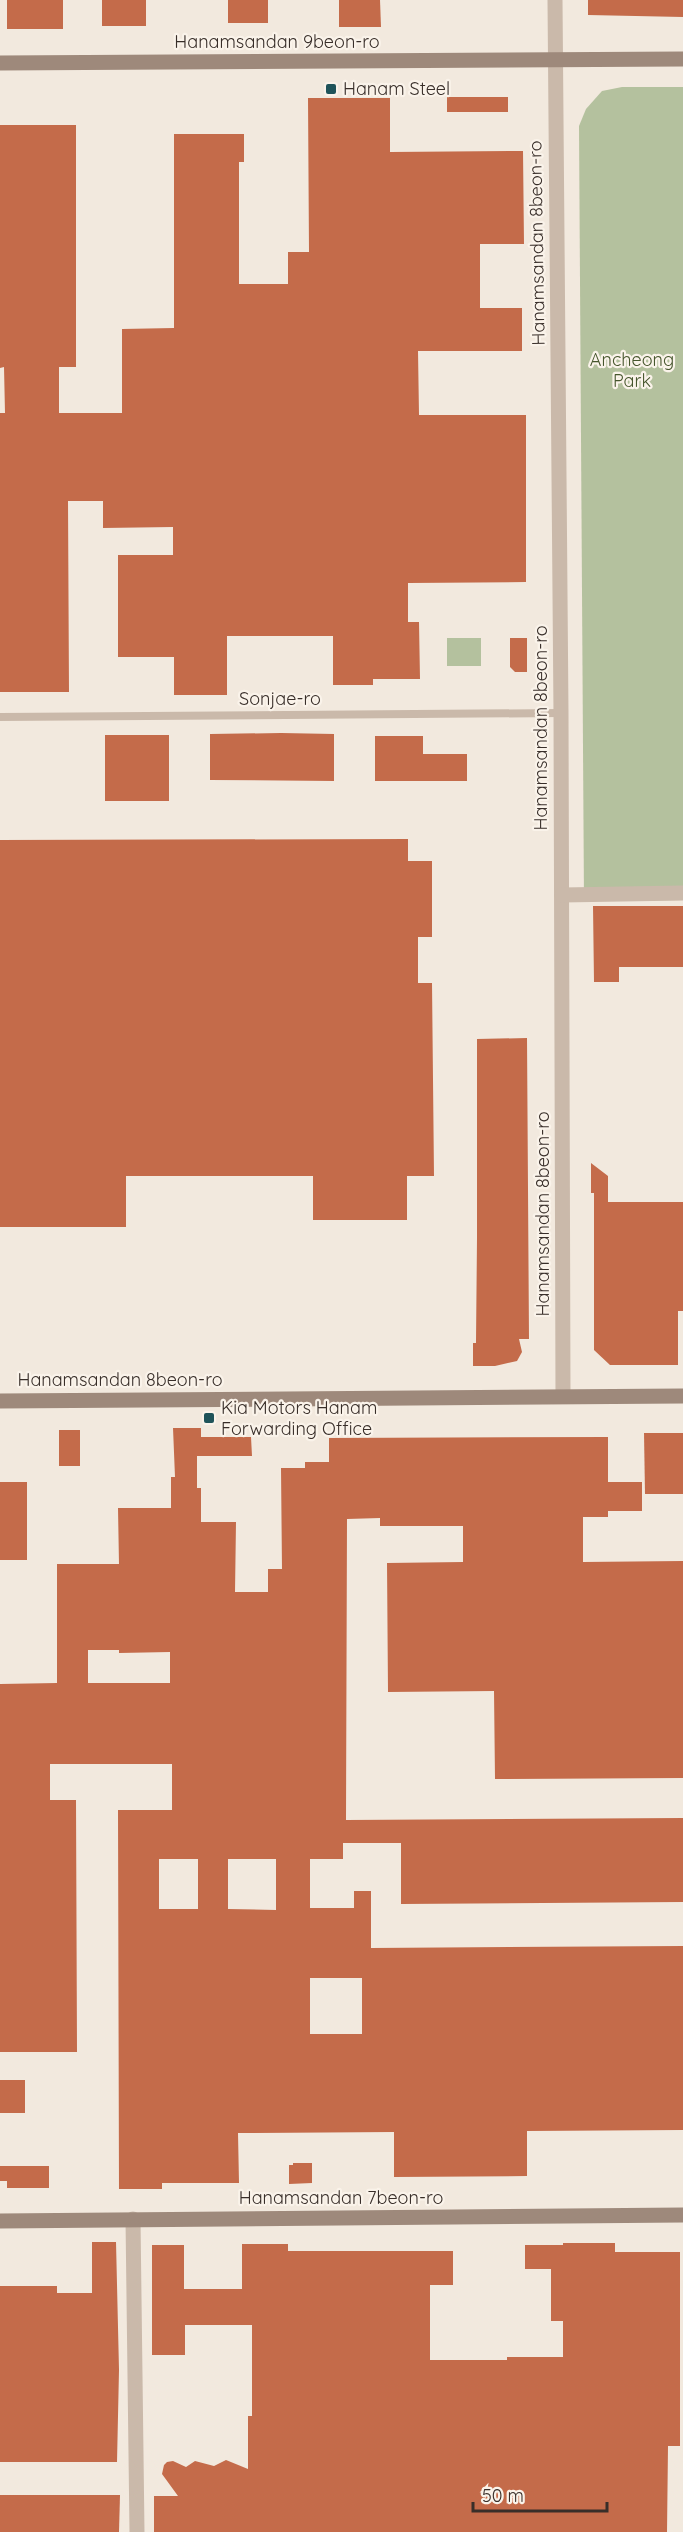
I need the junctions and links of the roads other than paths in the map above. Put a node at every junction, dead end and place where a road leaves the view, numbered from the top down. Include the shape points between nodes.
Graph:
1 (555, 0) edge
2 (683, 59) edge
3 (555, 60) junction
4 (0, 63) edge
5 (561, 713) junction
6 (0, 717) edge
7 (683, 893) edge
8 (562, 895) junction
9 (563, 1396) junction
10 (683, 1396) edge
11 (0, 1401) edge
12 (683, 2215) edge
13 (133, 2219) junction
14 (0, 2221) edge
15 (137, 2532) edge

1 - 3 street
2 - 3 street, Hanamsandan 9beon-ro
3 - 4 street, Hanamsandan 9beon-ro
3 - 5 street, Hanamsandan 8beon-ro
5 - 6 lane, Sonjae-ro
5 - 8 street, Hanamsandan 8beon-ro
7 - 8 street
8 - 9 street, Hanamsandan 8beon-ro
9 - 10 street, Hanamsandan 8beon-ro
9 - 11 street, Hanamsandan 8beon-ro
12 - 13 street, Hanamsandan 7beon-ro
13 - 14 street, Hanamsandan 7beon-ro
13 - 15 street

